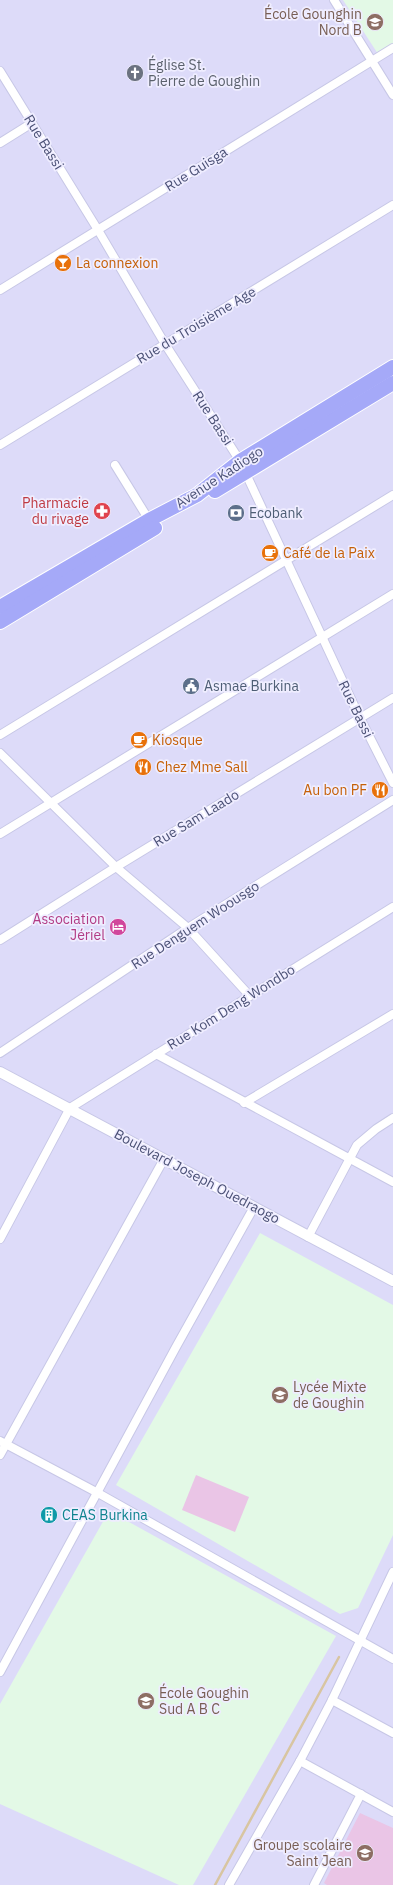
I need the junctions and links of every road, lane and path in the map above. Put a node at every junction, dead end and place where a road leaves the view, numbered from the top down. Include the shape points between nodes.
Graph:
1 (334, 0) edge
2 (393, 48) edge
3 (372, 61) junction
4 (0, 71) edge
5 (393, 95) edge
6 (32, 123) junction
7 (0, 143) edge
8 (393, 205) edge
9 (98, 230) junction
10 (0, 290) edge
11 (165, 344) junction
12 (393, 368) edge
13 (393, 383) edge
14 (0, 445) edge
15 (115, 465) dead end
16 (243, 466) junction
17 (393, 495) edge
18 (150, 520) junction
19 (286, 560) junction
20 (393, 594) edge
21 (0, 607) edge
22 (0, 622) edge
23 (322, 636) junction
24 (393, 698) edge
25 (360, 718) junction
26 (0, 735) edge
27 (0, 753) edge
28 (393, 783) edge
29 (393, 800) edge
30 (50, 803) junction
31 (0, 834) edge
32 (116, 867) junction
33 (393, 907) edge
34 (188, 928) junction
35 (0, 940) edge
36 (249, 996) junction
37 (393, 1014) edge
38 (0, 1053) edge
39 (156, 1054) junction
40 (0, 1072) edge
41 (244, 1103) junction
42 (70, 1108) junction
43 (393, 1118) edge
44 (164, 1159) junction
45 (349, 1159) junction
46 (393, 1182) edge
47 (254, 1207) junction
48 (308, 1237) junction
49 (0, 1239) edge
50 (393, 1282) edge
51 (3, 1443) edge
52 (0, 1455) edge
53 (98, 1493) junction
54 (393, 1572) edge
55 (361, 1641) junction
56 (393, 1659) edge
57 (0, 1672) edge
58 (332, 1700) junction
59 (393, 1733) edge
60 (300, 1761) junction
61 (362, 1794) junction
62 (393, 1812) edge
63 (229, 1885) edge
64 (314, 1885) edge

1 - 3 street
2 - 3 street, Rue Guisga
3 - 5 street
3 - 9 street, Rue Guisga
4 - 6 street, Rue Bassi
6 - 7 street
6 - 9 street, Rue Bassi
8 - 11 street, Rue du Troisième Age
9 - 10 street, Rue Guisga
9 - 11 street, Rue Bassi
11 - 14 street, Rue du Troisième Age
11 - 16 street, Rue Bassi
12 - 16 highway, Avenue Kadiogo
13 - 16 highway, Avenue Kadiogo via 345,414
15 - 18 street
16 - 18 highway, Avenue Kadiogo
16 - 19 street, Rue Bassi
16 - 22 highway, Avenue Kadiogo
17 - 19 street
18 - 21 highway, Avenue Kadiogo
19 - 23 street, Rue Bassi
19 - 26 street
20 - 23 street
23 - 25 street, Rue Bassi
23 - 30 street
24 - 25 street, Rue Sam Laado
25 - 28 street, Rue Bassi
25 - 32 street, Rue Sam Laado
27 - 30 street
29 - 34 street, Rue Denguem Woousgo
30 - 31 street
30 - 32 street
32 - 34 street
32 - 35 street, Rue Sam Laado
33 - 36 street, Rue Kom Deng Wondbo
34 - 36 street
34 - 38 street, Rue Denguem Woousgo
36 - 39 street, Rue Kom Deng Wondbo
37 - 41 street
39 - 41 street
39 - 42 street, Rue Kom Deng Wondbo
40 - 42 street, Boulevard Joseph Ouedraogo
41 - 45 street
42 - 44 street, Boulevard Joseph Ouedraogo
42 - 49 street
43 - 45 street via 366,1136
44 - 47 street, Boulevard Joseph Ouedraogo
44 - 51 street
45 - 46 street
45 - 48 street
47 - 48 street, Boulevard Joseph Ouedraogo
47 - 53 street
48 - 50 street, Boulevard Joseph Ouedraogo
51 - 52 street
51 - 53 street
53 - 55 street
53 - 57 street
54 - 55 street
55 - 56 street
55 - 58 street
58 - 59 street
58 - 60 street
60 - 61 street
60 - 63 street
61 - 62 street
61 - 64 street

